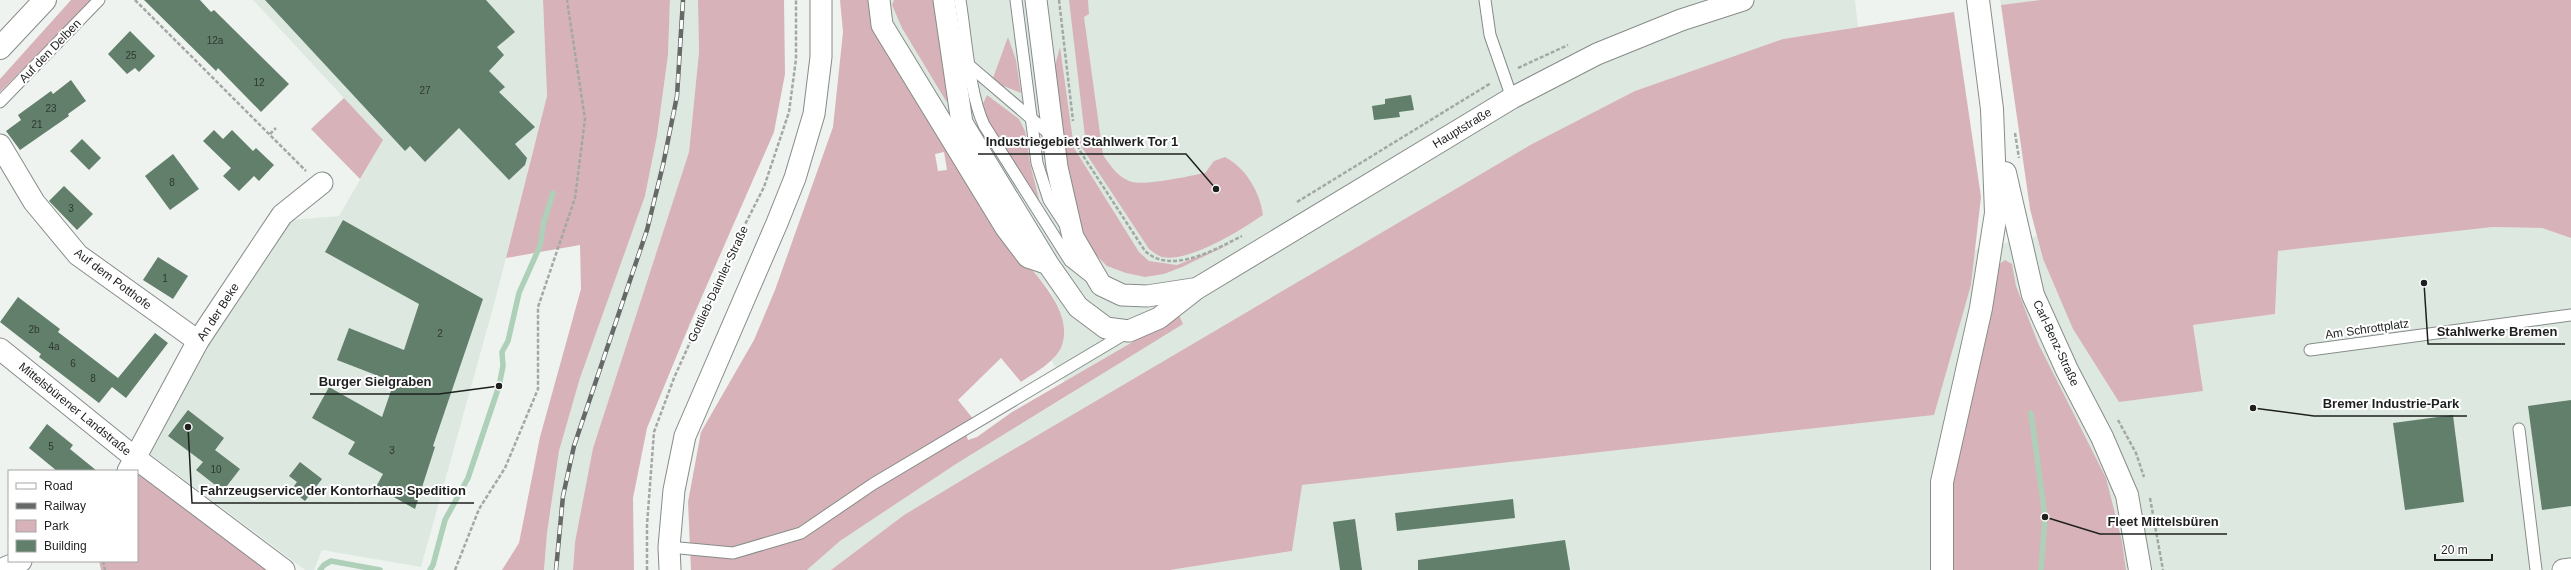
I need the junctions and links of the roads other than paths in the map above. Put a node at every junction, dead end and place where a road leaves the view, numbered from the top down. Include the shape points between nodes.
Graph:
1 (45, 0) edge
2 (99, 0) edge
3 (821, 0) edge
4 (879, 0) edge
5 (944, 0) edge
6 (960, 0) edge
7 (1016, 0) edge
8 (1036, 0) edge
9 (1485, 0) edge
10 (1743, 0) edge
11 (1979, 6) edge
12 (0, 48) edge
13 (971, 67) junction
14 (1512, 98) junction
15 (0, 102) edge
16 (1992, 109) junction
17 (935, 110) junction
18 (1030, 118) junction
19 (962, 123) junction
20 (1053, 137) junction
21 (0, 145) edge
22 (322, 183) road end
23 (1073, 237) junction
24 (1048, 264) junction
25 (1101, 285) junction
26 (1196, 289) junction
27 (2571, 315) edge
28 (1129, 331) junction
29 (198, 341) junction
30 (0, 349) edge
31 (2310, 350) dead end
32 (2519, 429) dead end
33 (131, 464) edge
34 (669, 547) junction
35 (18, 562) edge
36 (2571, 569) edge
37 (0, 570) edge
38 (284, 570) edge
39 (670, 570) edge
40 (1942, 570) edge
41 (2140, 570) edge
42 (2536, 570) edge
43 (2563, 570) edge

1 - 12 street
2 - 15 lane, Auf den Delben
3 - 34 street via 821,57 814,114 795,178 777,224 685,436 674,490
4 - 17 street via 882,25
5 - 19 street
6 - 13 lane
7 - 18 lane
8 - 20 street
9 - 14 lane via 1490,35
10 - 14 street, Hauptstraße via 1681,20 1597,54
11 - 16 street, Carl-Benz-Straße
13 - 18 lane
13 - 25 lane via 978,113 984,125 1070,261
14 - 26 street, Hauptstraße
16 - 40 street, Carl-Benz-Straße via 1996,213 1981,308 1942,482
16 - 41 street, Carl-Benz-Straße via 2033,295 2067,370 2102,437 2127,495
17 - 19 street
17 - 24 street via 1006,228 1028,257
18 - 20 lane
18 - 23 lane via 1037,163 1049,200
19 - 24 street
20 - 23 street
21 - 29 street, Auf dem Potthofe via 34,202 78,255
22 - 29 street, An der Beke via 282,214
23 - 25 street
24 - 28 street via 1078,307 1106,328
25 - 26 street via 1122,295 1147,296
26 - 28 street, Hauptstraße via 1159,318
27 - 31 lane, Am Schrottplatz
28 - 34 lane via 873,484 801,533 733,553
29 - 33 street, An der Beke
30 - 33 street, Mittelsbürener Landstraße
32 - 42 lane
33 - 38 street, Mittelsbürener Landstraße
34 - 39 street
35 - 37 street
36 - 43 street

